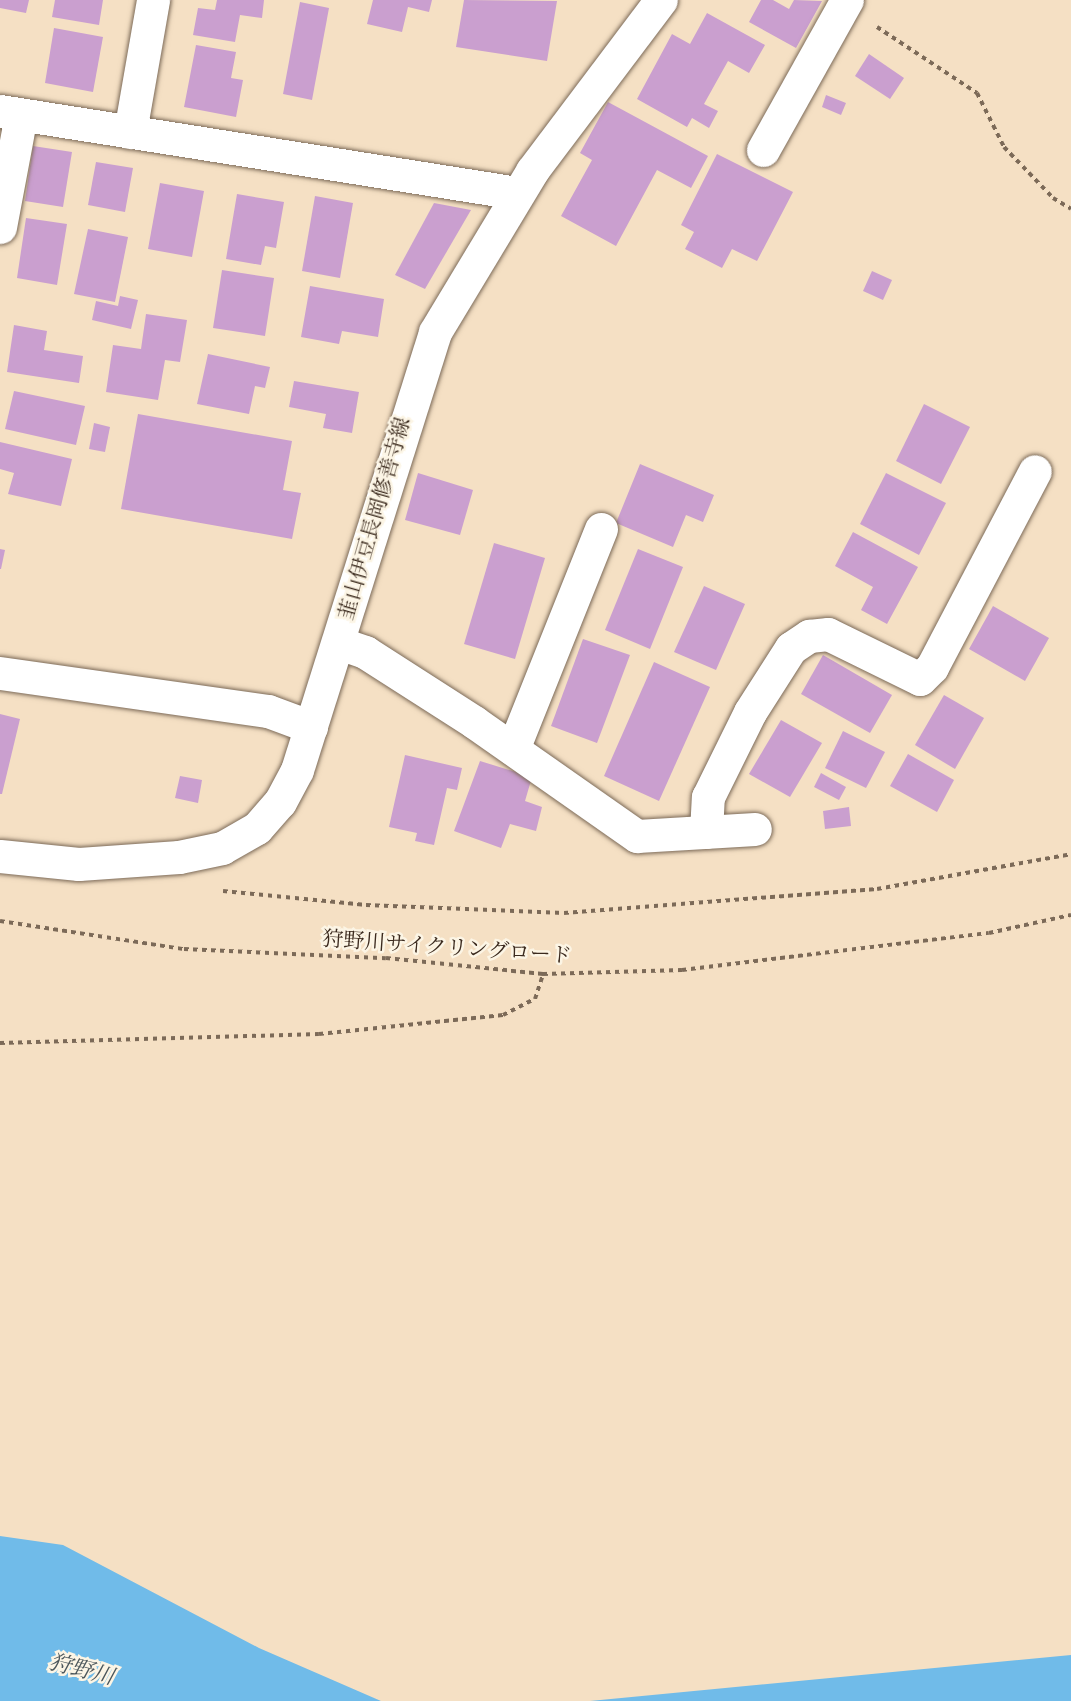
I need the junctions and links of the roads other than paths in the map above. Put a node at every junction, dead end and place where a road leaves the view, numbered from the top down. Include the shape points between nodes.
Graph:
1 (153, 0) edge
2 (661, 0) edge
3 (846, 3) edge
4 (10, 113) edge
5 (130, 132) junction
6 (763, 150) dead end
7 (517, 193) junction
8 (0, 227) edge
9 (1035, 471) dead end
10 (601, 529) dead end
11 (339, 643) junction
12 (0, 673) edge
13 (310, 727) junction
14 (513, 749) junction
15 (755, 829) dead end
16 (706, 832) junction
17 (0, 856) edge

1 - 5 street
2 - 7 street, 韮山伊豆長岡修善寺線
3 - 6 street
4 - 5 street
4 - 8 street
5 - 7 street
7 - 11 street, 韮山伊豆長岡修善寺線 via 435,332 402,428
9 - 16 street via 932,667 920,679 828,634 809,636 791,648 750,712 708,797
10 - 14 street
11 - 13 street, 韮山伊豆長岡修善寺線
11 - 14 street via 365,652
12 - 13 street via 268,711
13 - 17 street, 韮山伊豆長岡修善寺線 via 297,770 280,802 257,828 222,848 179,857 79,864
14 - 16 street via 637,836
15 - 16 street

